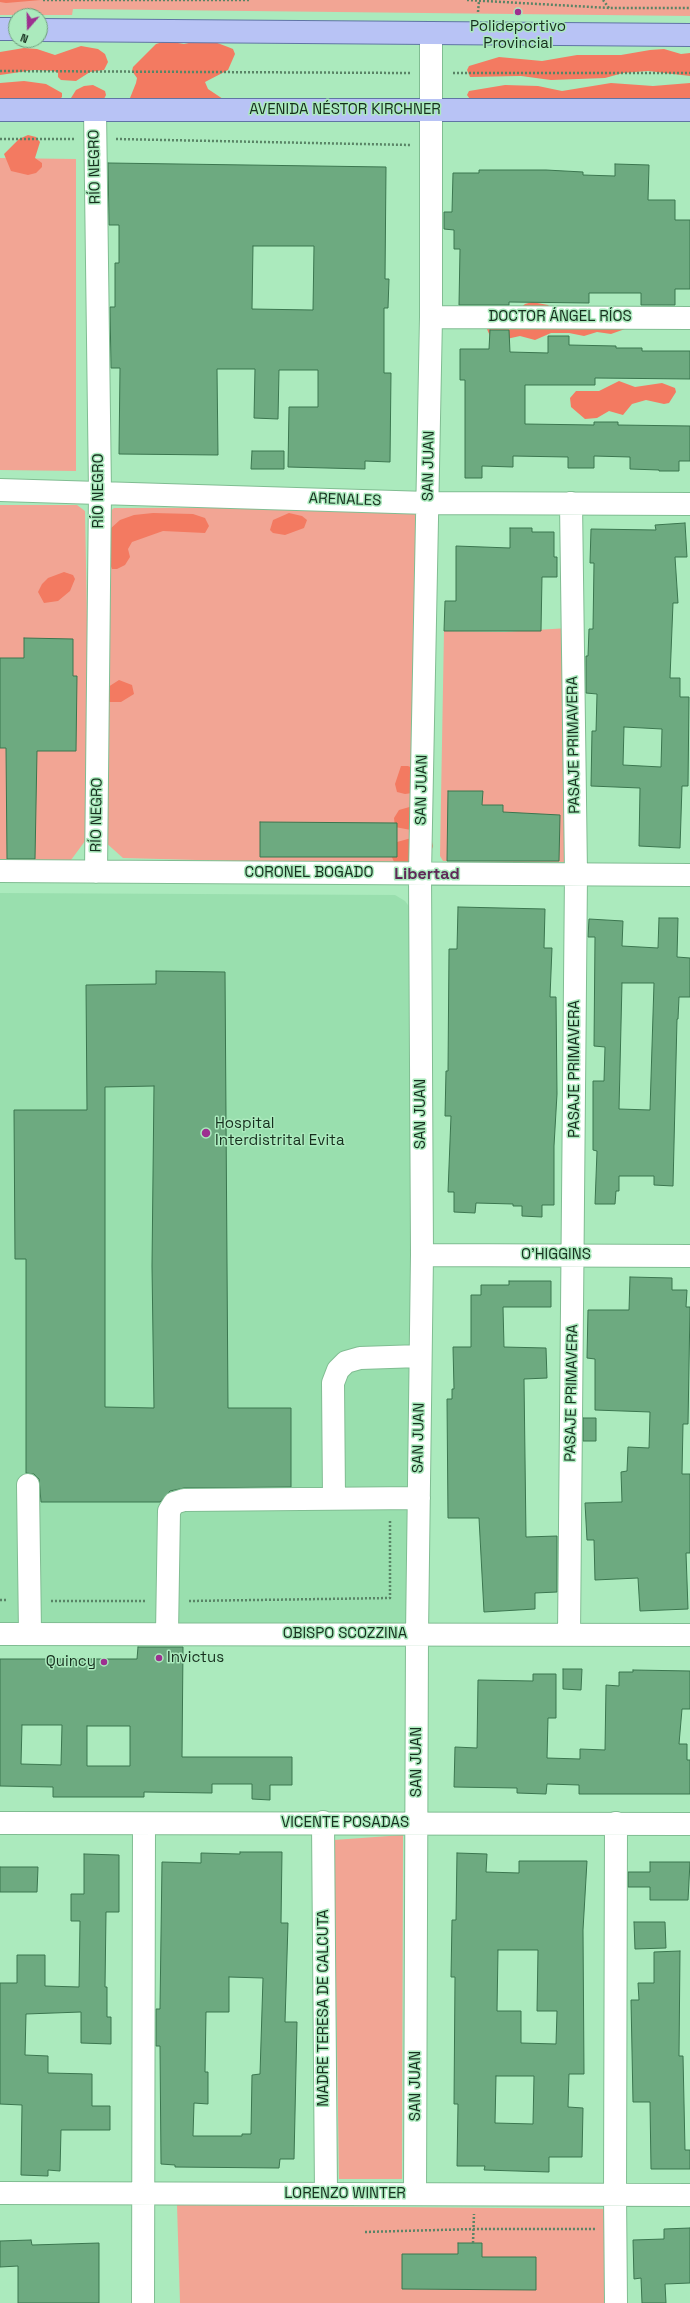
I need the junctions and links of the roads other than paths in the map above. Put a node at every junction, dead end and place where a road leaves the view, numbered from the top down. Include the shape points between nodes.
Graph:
1 (48, 30) edge
2 (431, 34) junction
3 (690, 35) edge
4 (0, 110) edge
5 (94, 110) junction
6 (431, 110) junction
7 (690, 110) edge
8 (431, 317) junction
9 (690, 318) edge
10 (0, 490) edge
11 (100, 492) junction
12 (428, 503) junction
13 (571, 503) junction
14 (690, 504) edge
15 (0, 871) edge
16 (96, 872) junction
17 (420, 873) junction
18 (576, 874) junction
19 (690, 875) edge
20 (422, 1255) junction
21 (574, 1255) junction
22 (690, 1256) edge
23 (420, 1356) junction
24 (28, 1485) dead end
25 (334, 1497) junction
26 (419, 1498) junction
27 (30, 1633) junction
28 (167, 1633) junction
29 (0, 1634) edge
30 (417, 1634) junction
31 (569, 1634) junction
32 (690, 1635) edge
33 (0, 1822) edge
34 (323, 1822) junction
35 (418, 1823) junction
36 (144, 1824) junction
37 (616, 1824) junction
38 (690, 1824) edge
39 (0, 2193) edge
40 (143, 2194) junction
41 (326, 2194) junction
42 (415, 2194) junction
43 (615, 2195) junction
44 (690, 2195) edge
45 (143, 2303) edge
46 (616, 2303) edge

1 - 2 main road
2 - 3 main road
2 - 6 street, SAN JUAN
4 - 5 main road, AVENIDA NÉSTOR KIRCHNER
5 - 6 main road, AVENIDA NÉSTOR KIRCHNER
5 - 11 street, RÍO NEGRO
6 - 7 main road, AVENIDA NÉSTOR KIRCHNER
6 - 8 street, SAN JUAN
8 - 9 street, DOCTOR ÁNGEL RÍOS
8 - 12 street, SAN JUAN
10 - 11 street, ARENALES
11 - 12 street, ARENALES
11 - 16 street, RÍO NEGRO
12 - 13 street, ARENALES
12 - 17 street, SAN JUAN
13 - 14 street, ARENALES
13 - 18 street, PASAJE PRIMAVERA
15 - 16 street, CORONEL BOGADO
16 - 17 street, CORONEL BOGADO
17 - 18 street, CORONEL BOGADO
17 - 20 street, SAN JUAN
18 - 19 street, CORONEL BOGADO
18 - 21 street, PASAJE PRIMAVERA
20 - 21 street, O'HIGGINS
20 - 23 street, SAN JUAN
21 - 22 street, O'HIGGINS
21 - 31 street, PASAJE PRIMAVERA
23 - 25 street via 360,1358 346,1362 338,1370 333,1383
23 - 26 street, SAN JUAN
24 - 27 street
25 - 26 street
25 - 28 street via 184,1500 174,1503 169,1511
26 - 30 street, SAN JUAN
27 - 28 street, OBISPO SCOZZINA
27 - 29 street, OBISPO SCOZZINA
28 - 30 street, OBISPO SCOZZINA
30 - 31 street, OBISPO SCOZZINA
30 - 35 street, SAN JUAN
31 - 32 street, OBISPO SCOZZINA
33 - 36 street, VICENTE POSADAS
34 - 35 street, VICENTE POSADAS
34 - 36 street, VICENTE POSADAS
34 - 41 street, MADRE TERESA DE CALCUTA
35 - 37 street, VICENTE POSADAS
35 - 42 street, SAN JUAN
36 - 40 street
37 - 38 street, VICENTE POSADAS
37 - 43 street
39 - 40 street, LORENZO WINTER
40 - 41 street, LORENZO WINTER
40 - 45 street
41 - 42 street, LORENZO WINTER
42 - 43 street, LORENZO WINTER
43 - 44 street, LORENZO WINTER
43 - 46 street

